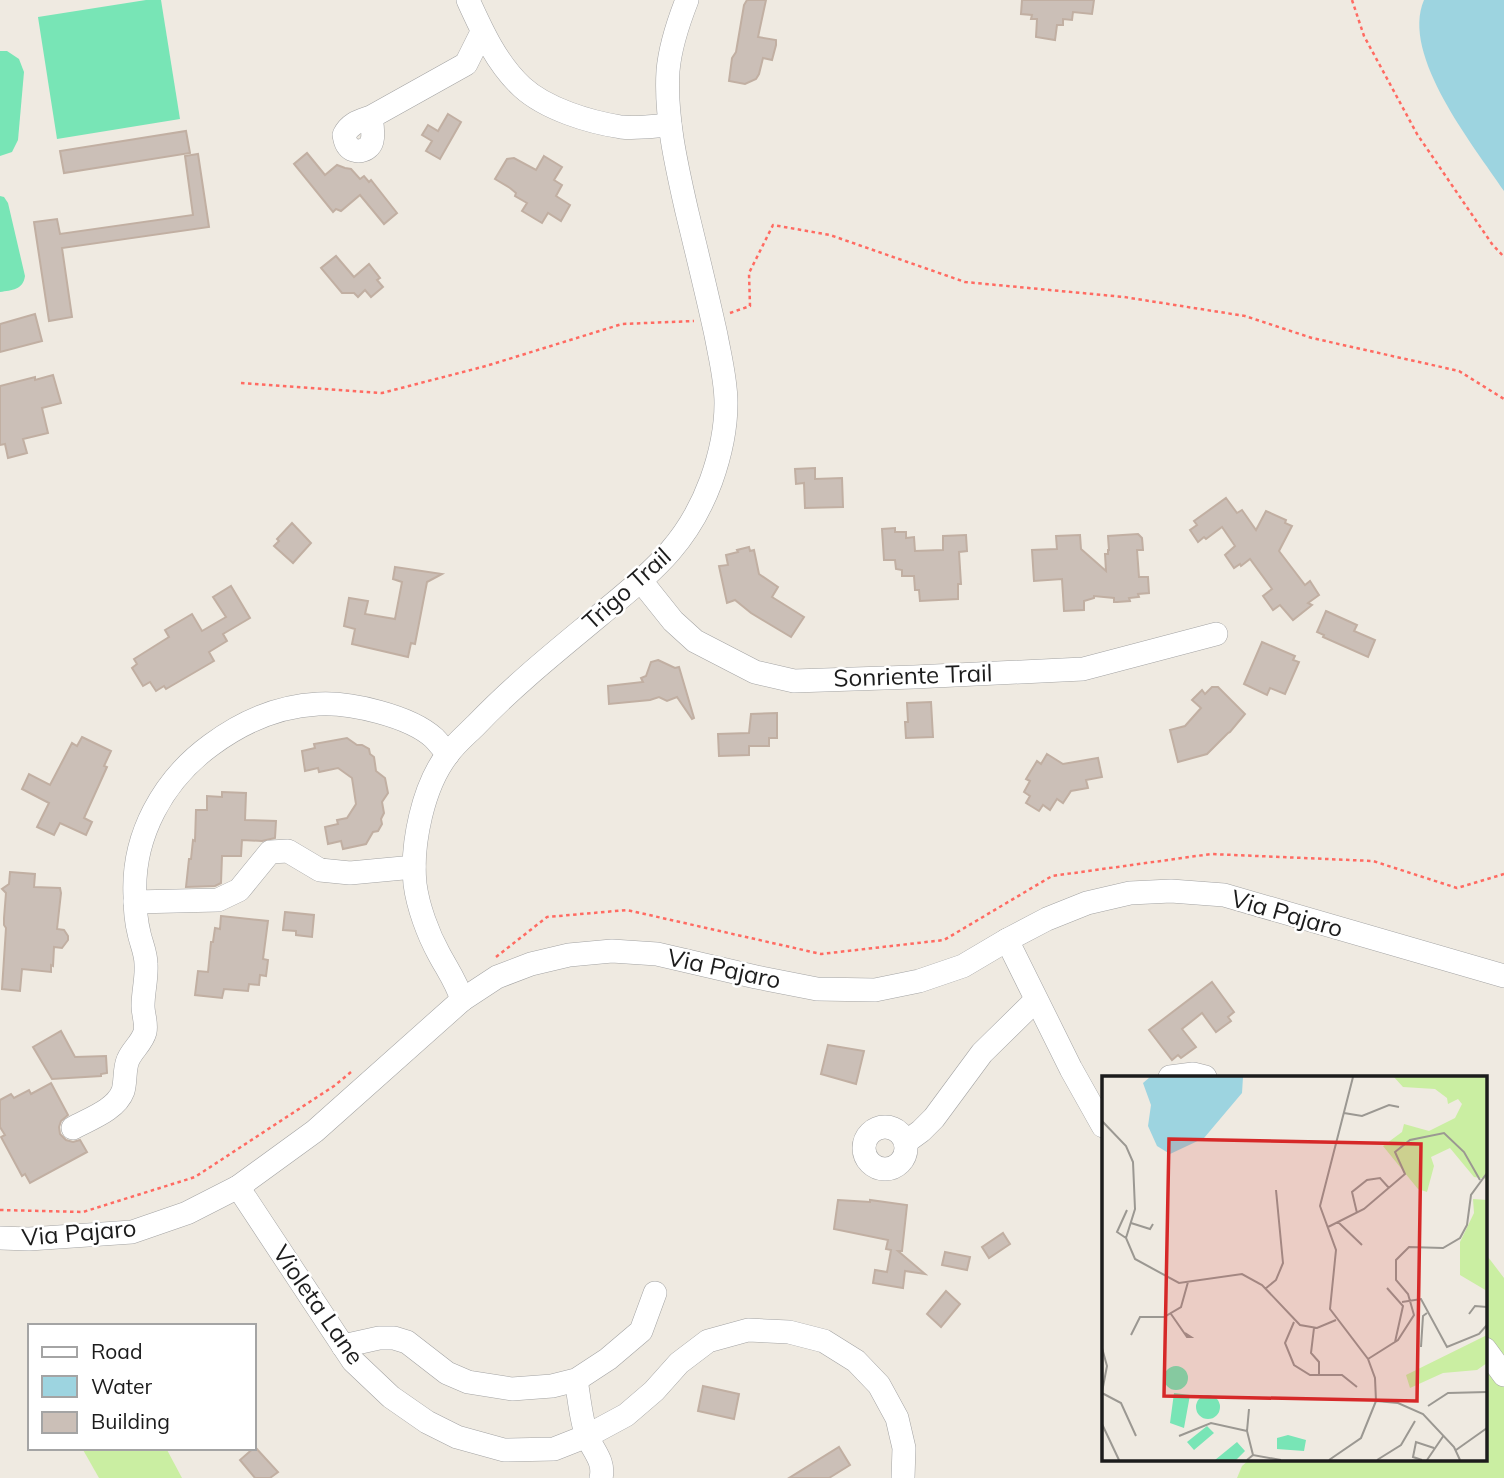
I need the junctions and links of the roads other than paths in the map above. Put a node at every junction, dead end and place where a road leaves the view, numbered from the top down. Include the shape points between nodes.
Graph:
1 (468, 0) edge
2 (687, 0) edge
3 (482, 32) junction
4 (371, 117) dead end
5 (670, 125) junction
6 (641, 581) junction
7 (1216, 634) dead end
8 (448, 754) junction
9 (414, 867) junction
10 (135, 902) junction
11 (1007, 940) junction
12 (1504, 976) edge
13 (462, 1000) junction
14 (1036, 1000) junction
15 (1176, 1076) edge
16 (1202, 1076) edge
17 (1100, 1114) edge
18 (73, 1128) dead end
19 (906, 1142) dead end
20 (238, 1187) junction
21 (0, 1238) edge
22 (655, 1293) dead end
23 (343, 1346) junction
24 (1486, 1350) edge
25 (1504, 1375) edge
26 (576, 1380) junction
27 (587, 1436) junction
28 (601, 1478) edge
29 (903, 1478) edge

1 - 3 street
2 - 5 street, Trigo Trail via 668,72
3 - 4 street via 466,64
3 - 5 street via 523,87 554,108 624,127
5 - 6 street, Trigo Trail via 713,320 726,403 722,444 700,509 663,560
6 - 7 street, Sonriente Trail via 695,641 755,672 794,681 1083,668
6 - 8 street, Trigo Trail via 495,706
8 - 9 street, Trigo Trail via 430,785
8 - 10 street via 418,727 351,706 304,705 238,727 199,754 153,811 139,852
9 - 10 street via 350,873 320,870 288,852 270,852 239,890 218,900
9 - 13 street, Trigo Trail via 423,916
10 - 18 street via 146,961 144,1037 128,1059 122,1093 111,1107
11 - 12 street, Via Pajaro via 1087,903 1130,893 1171,891 1224,895
11 - 13 street, Via Pajaro via 963,966 875,990 817,989 657,954 612,951 531,964 497,977
11 - 14 street
13 - 20 street, Via Pajaro via 316,1131
14 - 17 street via 1070,1069
14 - 19 street via 982,1053 934,1118
15 - 16 street
20 - 21 street, Via Pajaro via 187,1213 132,1232
20 - 23 street, Violeta Lane
22 - 26 street via 641,1331
23 - 26 street via 394,1338 407,1342 447,1373 490,1386 512,1389
23 - 27 street, Violeta Lane via 353,1362 391,1397 457,1437 504,1450 554,1449
24 - 25 street
26 - 27 street
27 - 28 street via 601,1461
27 - 29 street, Violeta Lane via 626,1415 708,1341 748,1330 789,1332 824,1341 856,1361 879,1385 897,1419 904,1448

